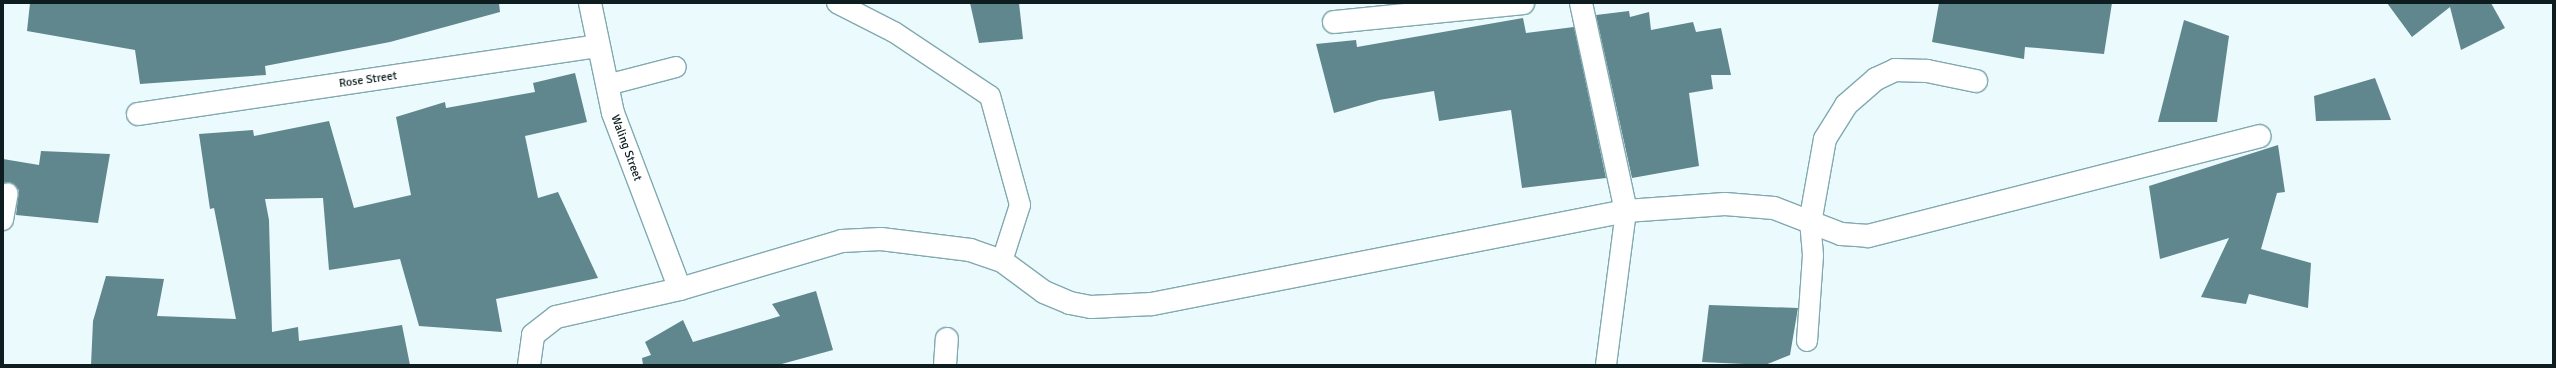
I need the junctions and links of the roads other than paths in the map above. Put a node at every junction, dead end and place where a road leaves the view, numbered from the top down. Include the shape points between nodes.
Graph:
1 (590, 3) edge
2 (837, 3) edge
3 (1523, 3) edge
4 (1580, 3) edge
5 (1334, 22) dead end
6 (598, 46) junction
7 (676, 67) dead end
8 (1976, 80) dead end
9 (607, 85) junction
10 (138, 114) dead end
11 (2259, 136) dead end
12 (8, 193) dead end
13 (1626, 211) junction
14 (3, 220) edge
15 (1810, 223) junction
16 (1002, 260) junction
17 (680, 289) junction
18 (947, 339) dead end
19 (1807, 341) dead end
20 (529, 365) edge
21 (945, 365) edge
22 (1606, 365) edge

1 - 6 street, Waling Street
2 - 16 lane via 894,32 990,96 1020,205
3 - 5 street
4 - 13 street
6 - 9 street, Waling Street
6 - 10 street, Rose Street
7 - 9 lane
8 - 15 street via 1927,71 1895,70 1876,79 1846,105 1825,139
9 - 17 street, Waling Street via 613,113
11 - 15 street via 1868,236 1841,234
12 - 14 lane
13 - 15 street via 1725,204 1774,208
13 - 16 street via 1152,304 1091,307 1070,303 1044,292
13 - 22 lane
15 - 19 lane via 1814,255
16 - 17 street via 970,250 924,243 881,239 842,242
17 - 20 street via 556,317 533,335
18 - 21 street

